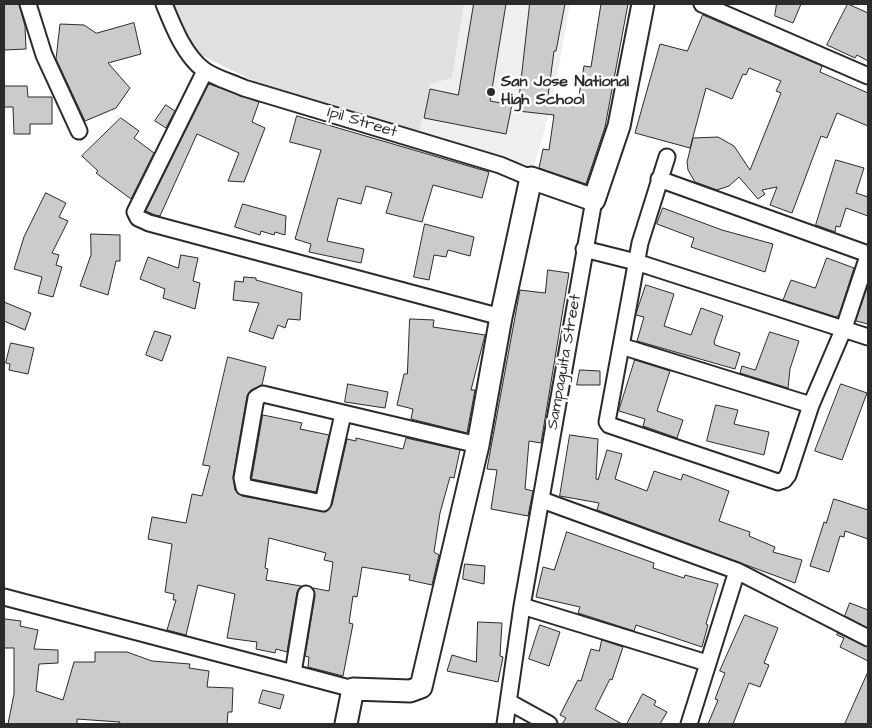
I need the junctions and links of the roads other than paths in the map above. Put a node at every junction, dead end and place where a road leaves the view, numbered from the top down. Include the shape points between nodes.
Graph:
1 (28, 4) edge
2 (164, 4) edge
3 (643, 4) edge
4 (702, 4) edge
5 (204, 71) junction
6 (868, 76) edge
7 (78, 131) dead end
8 (667, 157) dead end
9 (531, 178) junction
10 (659, 179) junction
11 (594, 200) junction
12 (584, 249) junction
13 (868, 255) edge
14 (636, 262) junction
15 (501, 317) junction
16 (844, 328) junction
17 (868, 337) edge
18 (621, 346) junction
19 (811, 404) junction
20 (342, 414) junction
21 (478, 445) junction
22 (542, 500) junction
23 (737, 570) junction
24 (306, 594) dead end
25 (4, 597) edge
26 (522, 606) junction
27 (868, 638) edge
28 (707, 663) junction
29 (293, 673) junction
30 (353, 688) junction
31 (509, 702) junction
32 (346, 724) edge
33 (505, 724) edge
34 (549, 724) edge
35 (689, 724) edge

1 - 7 street via 44,55
2 - 5 street, Ipil Street via 191,57
3 - 11 street, Sampaguita Street via 619,126
4 - 6 street
5 - 9 street, Ipil Street via 244,88 500,165
5 - 15 street via 134,212 138,218
8 - 10 street
9 - 11 street, Ipil Street
9 - 15 street
10 - 13 street
10 - 14 street
11 - 12 street, Sampaguita Street
12 - 14 street
12 - 22 street, Sampaguita Street
13 - 16 street
14 - 16 street
14 - 18 street
15 - 21 street
16 - 17 street
16 - 19 street
18 - 19 street
18 - 19 street via 607,423 778,482 788,475
20 - 20 street via 323,503 244,487 242,478 256,398 269,394
20 - 21 street
21 - 30 street via 421,687 410,691
22 - 23 street
22 - 26 street, Sampaguita Street
23 - 27 street
23 - 28 street
24 - 29 street
25 - 29 street
26 - 28 street
26 - 31 street, Sampaguita Street
28 - 35 street
29 - 30 street
30 - 32 street
31 - 33 street, Sampaguita Street
31 - 34 street

